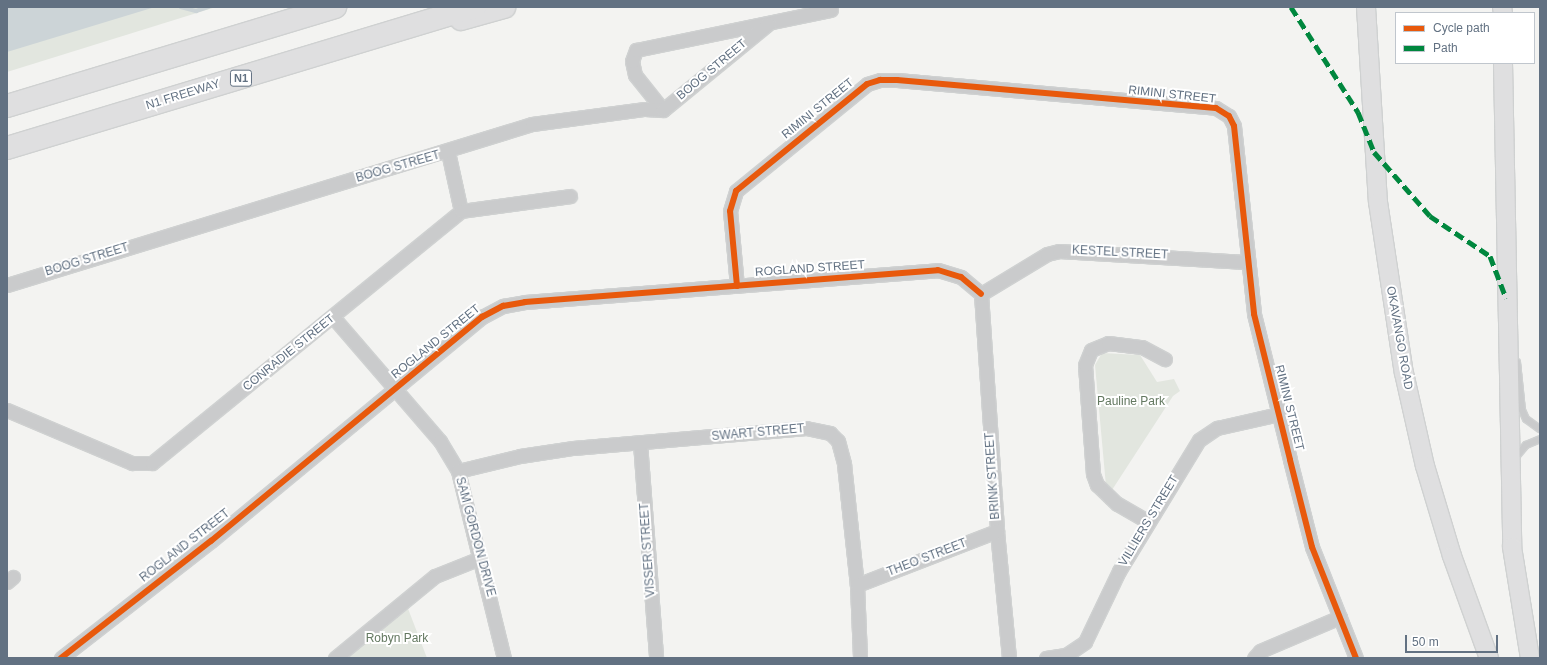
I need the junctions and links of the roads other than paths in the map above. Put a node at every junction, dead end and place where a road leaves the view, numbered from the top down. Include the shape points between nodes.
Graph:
1 (310, 7) edge
2 (335, 7) edge
3 (474, 7) edge
4 (504, 7) edge
5 (1366, 7) edge
6 (831, 10) dead end
7 (768, 24) junction
8 (236, 37) junction
9 (320, 54) junction
10 (1503, 64) edge
11 (7, 106) edge
12 (663, 110) junction
13 (7, 148) edge
14 (448, 152) junction
15 (570, 196) dead end
16 (460, 211) junction
17 (1246, 262) junction
18 (7, 285) edge
19 (737, 286) junction
20 (981, 294) junction
21 (1506, 298) junction
22 (333, 317) junction
23 (1517, 347) dead end
24 (1517, 354) dead end
25 (1165, 359) dead end
26 (394, 389) junction
27 (7, 410) edge
28 (1279, 414) junction
29 (1540, 429) edge
30 (1540, 439) edge
31 (640, 443) junction
32 (1510, 464) junction
33 (458, 471) junction
34 (1148, 521) junction
35 (997, 531) junction
36 (480, 558) junction
37 (857, 585) junction
38 (1340, 617) junction
39 (61, 658) edge
40 (336, 658) edge
41 (504, 658) edge
42 (656, 658) edge
43 (860, 658) edge
44 (1009, 658) edge
45 (1046, 658) edge
46 (1254, 658) edge
47 (1356, 658) edge
48 (1489, 658) edge
49 (1530, 658) edge

1 - 8 highway
2 - 8 highway
3 - 9 highway, N1 FREEWAY / N1
4 - 9 highway
5 - 48 main road, OKAVANGO ROAD via 1378,202 1404,373 1428,473 1452,556
6 - 7 street
7 - 12 street, BOOG STREET
7 - 12 street via 636,50 632,61 635,75
8 - 11 highway
9 - 13 highway, N1 FREEWAY / N1
10 - 21 main road
12 - 14 street, BOOG STREET via 645,109 547,121
14 - 16 street
14 - 18 street, BOOG STREET
15 - 16 street
16 - 22 street, CONRADIE STREET
17 - 19 street, RIMINI STREET via 1234,126 1229,116 1216,108 880,80 868,84 736,191 730,211
17 - 20 street, KESTEL STREET via 1059,251 1047,254
17 - 28 street, RIMINI STREET via 1254,314
19 - 20 street, ROGLAND STREET via 938,270 961,277
19 - 26 street, ROGLAND STREET via 524,302 503,306 482,317
20 - 35 street, BRINK STREET
21 - 23 lane
21 - 32 main road
22 - 26 street, SAM GORDON DRIVE
22 - 27 street, CONRADIE STREET via 152,463 132,463
24 - 29 lane via 1522,410 1526,419
25 - 34 street via 1142,347 1108,343 1091,350 1085,365 1093,474 1097,485 1117,504
26 - 33 street, SAM GORDON DRIVE via 440,441
26 - 39 street, ROGLAND STREET via 211,541
28 - 34 street, VILLIERS STREET via 1206,433
28 - 38 street, RIMINI STREET via 1312,547
30 - 32 lane via 1526,445
31 - 33 street, SWART STREET via 543,452
31 - 37 street, SWART STREET via 806,428 830,434 838,441 842,452
31 - 42 street, VISSER STREET
32 - 49 main road via 1512,546
33 - 36 street, SAM GORDON DRIVE
34 - 45 street, VILLIERS STREET via 1119,571 1085,642 1066,655
35 - 37 street, THEO STREET
35 - 44 street, BRINK STREET
36 - 40 street via 435,576
36 - 41 street, SAM GORDON DRIVE
37 - 43 street, SWART STREET
38 - 46 street via 1260,652
38 - 47 street, RIMINI STREET

